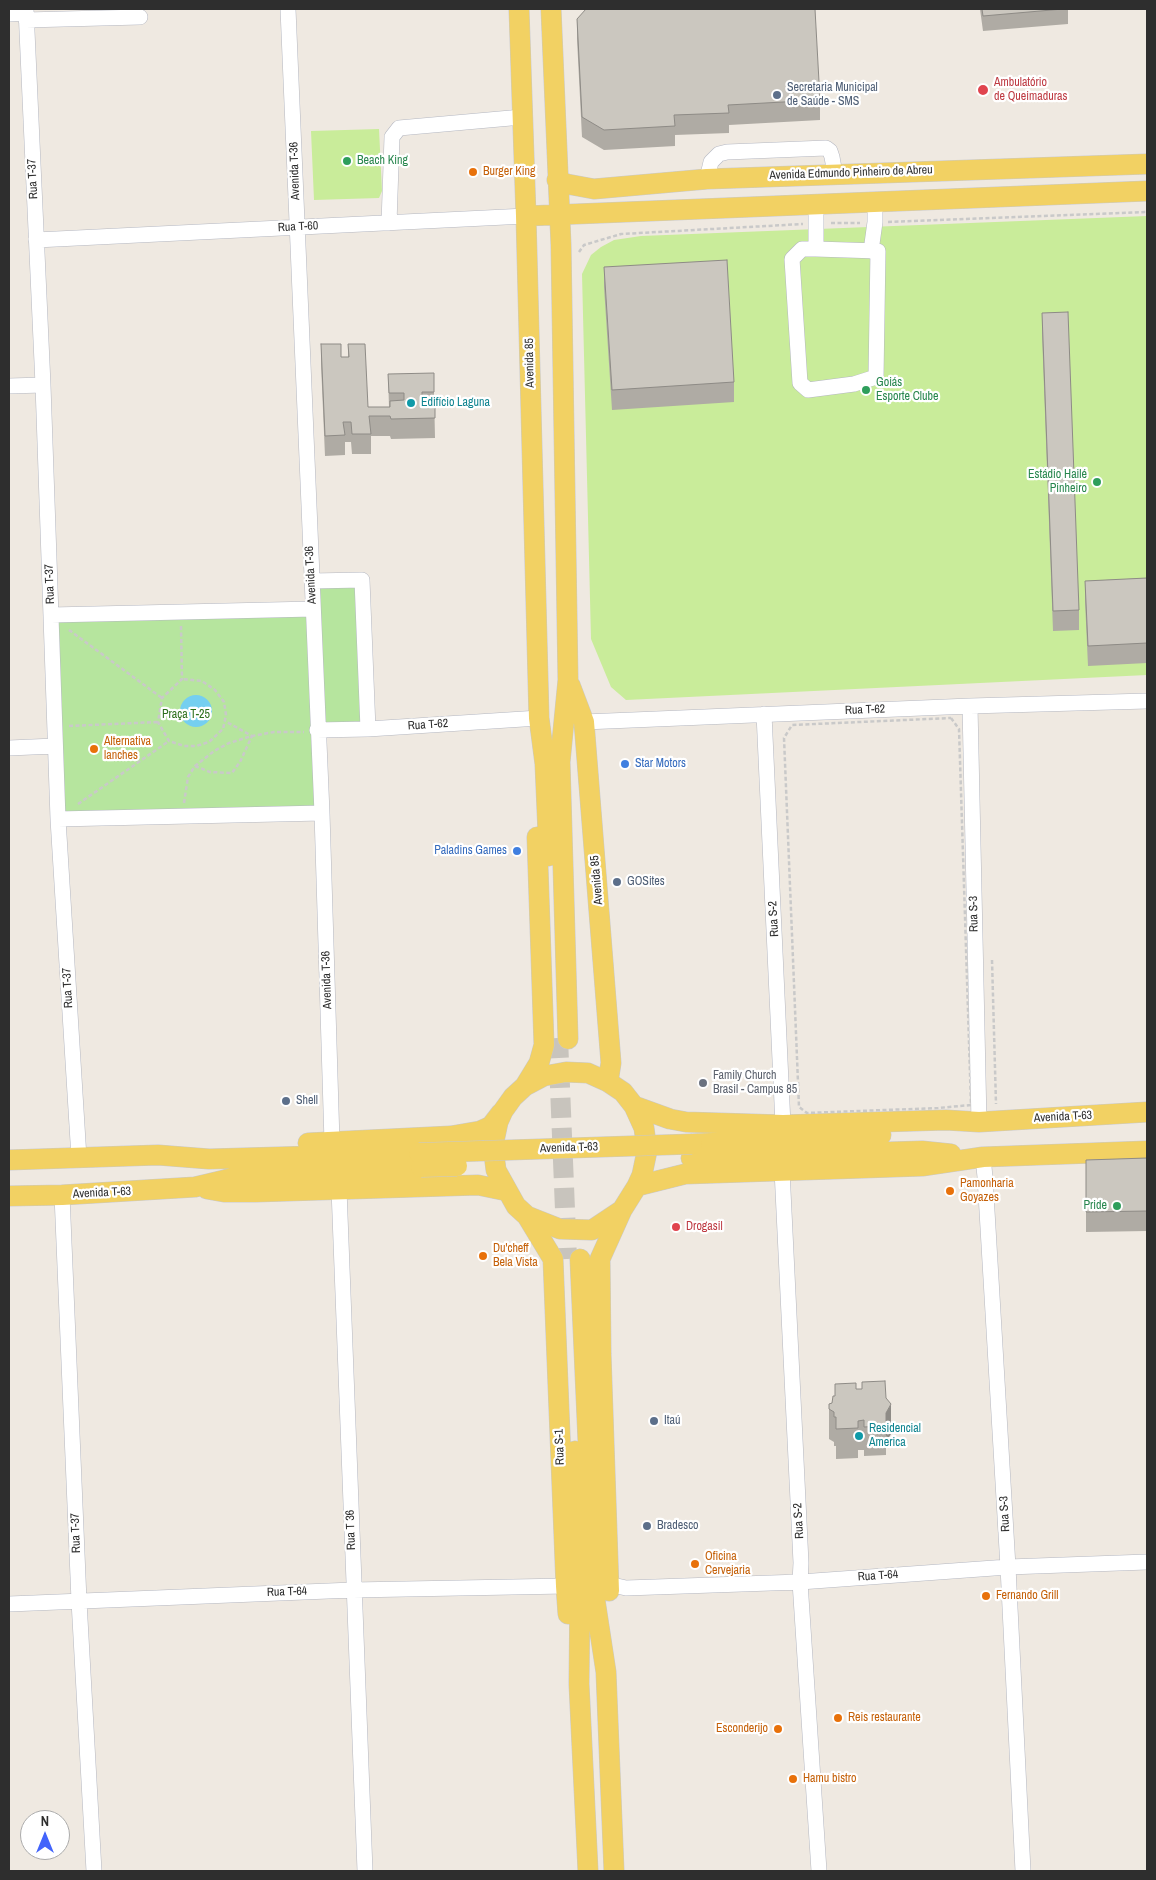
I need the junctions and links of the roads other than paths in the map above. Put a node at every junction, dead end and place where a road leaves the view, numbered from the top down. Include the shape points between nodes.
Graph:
1 (288, 9) edge
2 (519, 9) edge
3 (551, 9) edge
4 (112, 13) edge
5 (9, 14) edge
6 (26, 14) edge
7 (140, 16) dead end
8 (522, 117) junction
9 (1147, 164) edge
10 (558, 180) junction
11 (1147, 191) edge
12 (878, 202) junction
13 (816, 214) junction
14 (560, 215) junction
15 (526, 216) junction
16 (389, 223) junction
17 (297, 227) junction
18 (36, 240) junction
19 (816, 248) junction
20 (874, 251) junction
21 (43, 385) junction
22 (9, 386) edge
23 (312, 581) junction
24 (313, 609) junction
25 (51, 615) junction
26 (568, 680) junction
27 (1147, 701) edge
28 (970, 706) junction
29 (764, 714) junction
30 (540, 718) junction
31 (584, 722) junction
32 (368, 729) junction
33 (315, 731) junction
34 (56, 746) junction
35 (9, 748) edge
36 (322, 813) junction
37 (58, 819) junction
38 (608, 1082) junction
39 (525, 1086) junction
40 (634, 1106) junction
41 (503, 1111) junction
42 (1147, 1112) edge
43 (979, 1122) junction
44 (784, 1125) junction
45 (332, 1142) junction
46 (692, 1151) junction
47 (1147, 1151) edge
48 (158, 1156) junction
49 (79, 1158) junction
50 (983, 1158) junction
51 (9, 1160) edge
52 (420, 1160) junction
53 (782, 1170) junction
54 (637, 1186) junction
55 (195, 1187) junction
56 (339, 1189) junction
57 (507, 1191) junction
58 (62, 1195) junction
59 (9, 1196) edge
60 (622, 1210) junction
61 (527, 1216) junction
62 (1147, 1562) edge
63 (1008, 1567) junction
64 (800, 1582) junction
65 (608, 1584) junction
66 (566, 1586) junction
67 (353, 1590) junction
68 (78, 1601) junction
69 (9, 1604) edge
70 (606, 1672) junction
71 (579, 1684) junction
72 (94, 1871) edge
73 (365, 1871) edge
74 (588, 1871) edge
75 (614, 1871) edge
76 (819, 1871) edge
77 (1022, 1871) edge

1 - 17 street, Avenida T-36
2 - 8 main road, Avenida 85
3 - 10 main road, Avenida 85
4 - 6 street
4 - 7 street
5 - 6 street
6 - 18 street, Rua T-37
8 - 15 main road, Avenida 85
8 - 16 street via 399,128 392,137
9 - 10 main road, Avenida Edmundo Pinheiro de Abreu via 707,178 594,189
10 - 14 main road, Avenida 85
11 - 12 main road
12 - 13 main road
12 - 20 street
13 - 14 main road
13 - 19 street
14 - 15 main road, Rua T-60
14 - 26 main road, Avenida 85
15 - 16 street, Rua T-60
15 - 30 main road, Avenida 85
16 - 17 street, Rua T-60
17 - 18 street, Rua T-60
17 - 23 street, Avenida T-36
18 - 21 street, Rua T-37
19 - 20 street
19 - 20 street via 802,249 792,259 800,383 808,390 854,384 876,377
21 - 22 street
21 - 25 street, Rua T-37
23 - 24 street, Avenida T-36
23 - 32 street via 362,580
24 - 25 street
24 - 33 street, Avenida T-36
25 - 34 street, Rua T-37
26 - 30 main road, Avenida 85 via 560,762 563,1039
26 - 31 main road, Avenida 85
27 - 28 street, Rua T-62
28 - 29 street, Rua T-62
28 - 43 street, Rua S-3
29 - 31 street, Rua T-62
29 - 44 street, Rua S-2
30 - 32 street, Rua T-62
30 - 39 main road, Avenida 85 via 535,762 544,1045 539,1062
31 - 38 main road, Avenida 85 via 612,1063
32 - 33 street, Rua T-62
33 - 36 street, Avenida T-36
34 - 35 street
34 - 37 street, Rua T-37
36 - 37 street
36 - 45 street, Avenida T-36
37 - 49 street, Rua T-37
38 - 39 main road via 588,1074 566,1072 544,1076
38 - 40 main road via 623,1092
39 - 41 main road
40 - 44 main road, Avenida T-63 via 686,1122
40 - 54 main road via 644,1128 647,1152
41 - 45 main road, Avenida T-63 via 491,1126 451,1136
41 - 57 main road via 493,1146 496,1170
42 - 43 main road, Avenida T-63
43 - 44 main road, Avenida T-63 via 946,1120
43 - 46 main road, Avenida T-63 via 936,1133
45 - 48 main road, Avenida T-63 via 209,1148
46 - 50 main road, Avenida T-63 via 922,1151
46 - 52 main road, Avenida T-63, bridge
47 - 50 main road, Avenida T-63
48 - 49 main road, Avenida T-63
48 - 52 main road, Avenida T-63 via 209,1160
49 - 51 main road, Avenida T-63
50 - 53 main road, Avenida T-63 via 922,1166
50 - 63 street, Rua S-3
52 - 55 main road, Avenida T-63 via 232,1178
53 - 54 main road, Avenida T-63 via 684,1174
53 - 64 street, Rua S-2
54 - 60 main road
55 - 56 main road, Avenida T-63 via 224,1192
55 - 58 main road, Avenida T-63
56 - 57 main road, Avenida T-63 via 478,1185
56 - 67 street, Rua T 36
57 - 61 main road
58 - 59 main road, Avenida T-63
58 - 68 street, Rua T-37
60 - 61 main road via 592,1230 560,1229
60 - 65 main road, Rua S-1 via 600,1259
61 - 66 main road, Rua S-1 via 553,1259
62 - 63 street, Rua T-64
63 - 64 street, Rua T-64
63 - 77 street, Rua S-3
64 - 65 street, Rua T-64 via 626,1588
64 - 76 street, Rua S-2
65 - 70 main road, Rua S-1 via 610,1615
66 - 67 street, Rua T-64
66 - 71 main road, Rua S-1
67 - 68 street, Rua T-64
67 - 73 street, Rua T 36
68 - 69 street, Rua T-64
68 - 72 street, Rua T-37
70 - 71 main road, Rua S-1 via 595,1600 573,1259
70 - 75 main road, Rua S-1
71 - 74 main road, Rua S-1

